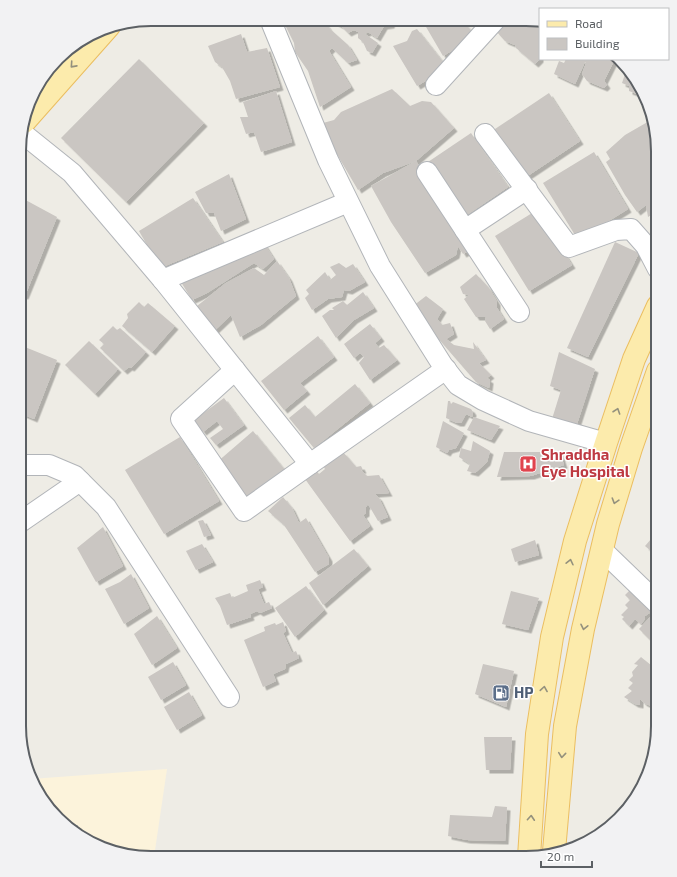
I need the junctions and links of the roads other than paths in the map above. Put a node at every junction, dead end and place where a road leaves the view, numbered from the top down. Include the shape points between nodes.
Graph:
1 (273, 26) edge
2 (490, 26) edge
3 (98, 38) edge
4 (436, 85) dead end
5 (32, 112) edge
6 (485, 134) dead end
7 (27, 137) edge
8 (427, 172) dead end
9 (527, 189) junction
10 (348, 202) junction
11 (465, 230) junction
12 (651, 256) edge
13 (163, 280) junction
14 (519, 312) dead end
15 (651, 321) edge
16 (446, 369) junction
17 (235, 370) junction
18 (651, 391) edge
19 (606, 443) junction
20 (310, 464) junction
21 (26, 465) edge
22 (80, 481) junction
23 (26, 519) edge
24 (602, 550) junction
25 (651, 597) edge
26 (229, 697) dead end
27 (554, 848) edge
28 (529, 851) edge

1 - 10 street
2 - 4 street
3 -> 5 main road
6 - 9 street
7 - 13 street via 72,173
8 - 11 street
9 - 11 street
9 - 12 street via 569,247 616,230 631,229
10 - 13 street
10 - 16 street via 380,266
11 - 14 street
13 - 17 street
19 -> 15 main road via 634,359
16 - 19 street via 458,385 483,400 522,418
16 - 20 street
17 - 20 street
17 - 20 street via 181,419 244,511
18 -> 24 main road via 631,448
28 -> 19 main road via 537,734 552,637 575,541
21 - 22 street via 49,465 75,476
22 - 23 street
22 - 26 street via 106,507
24 - 25 street
24 -> 27 main road via 583,629 565,726

